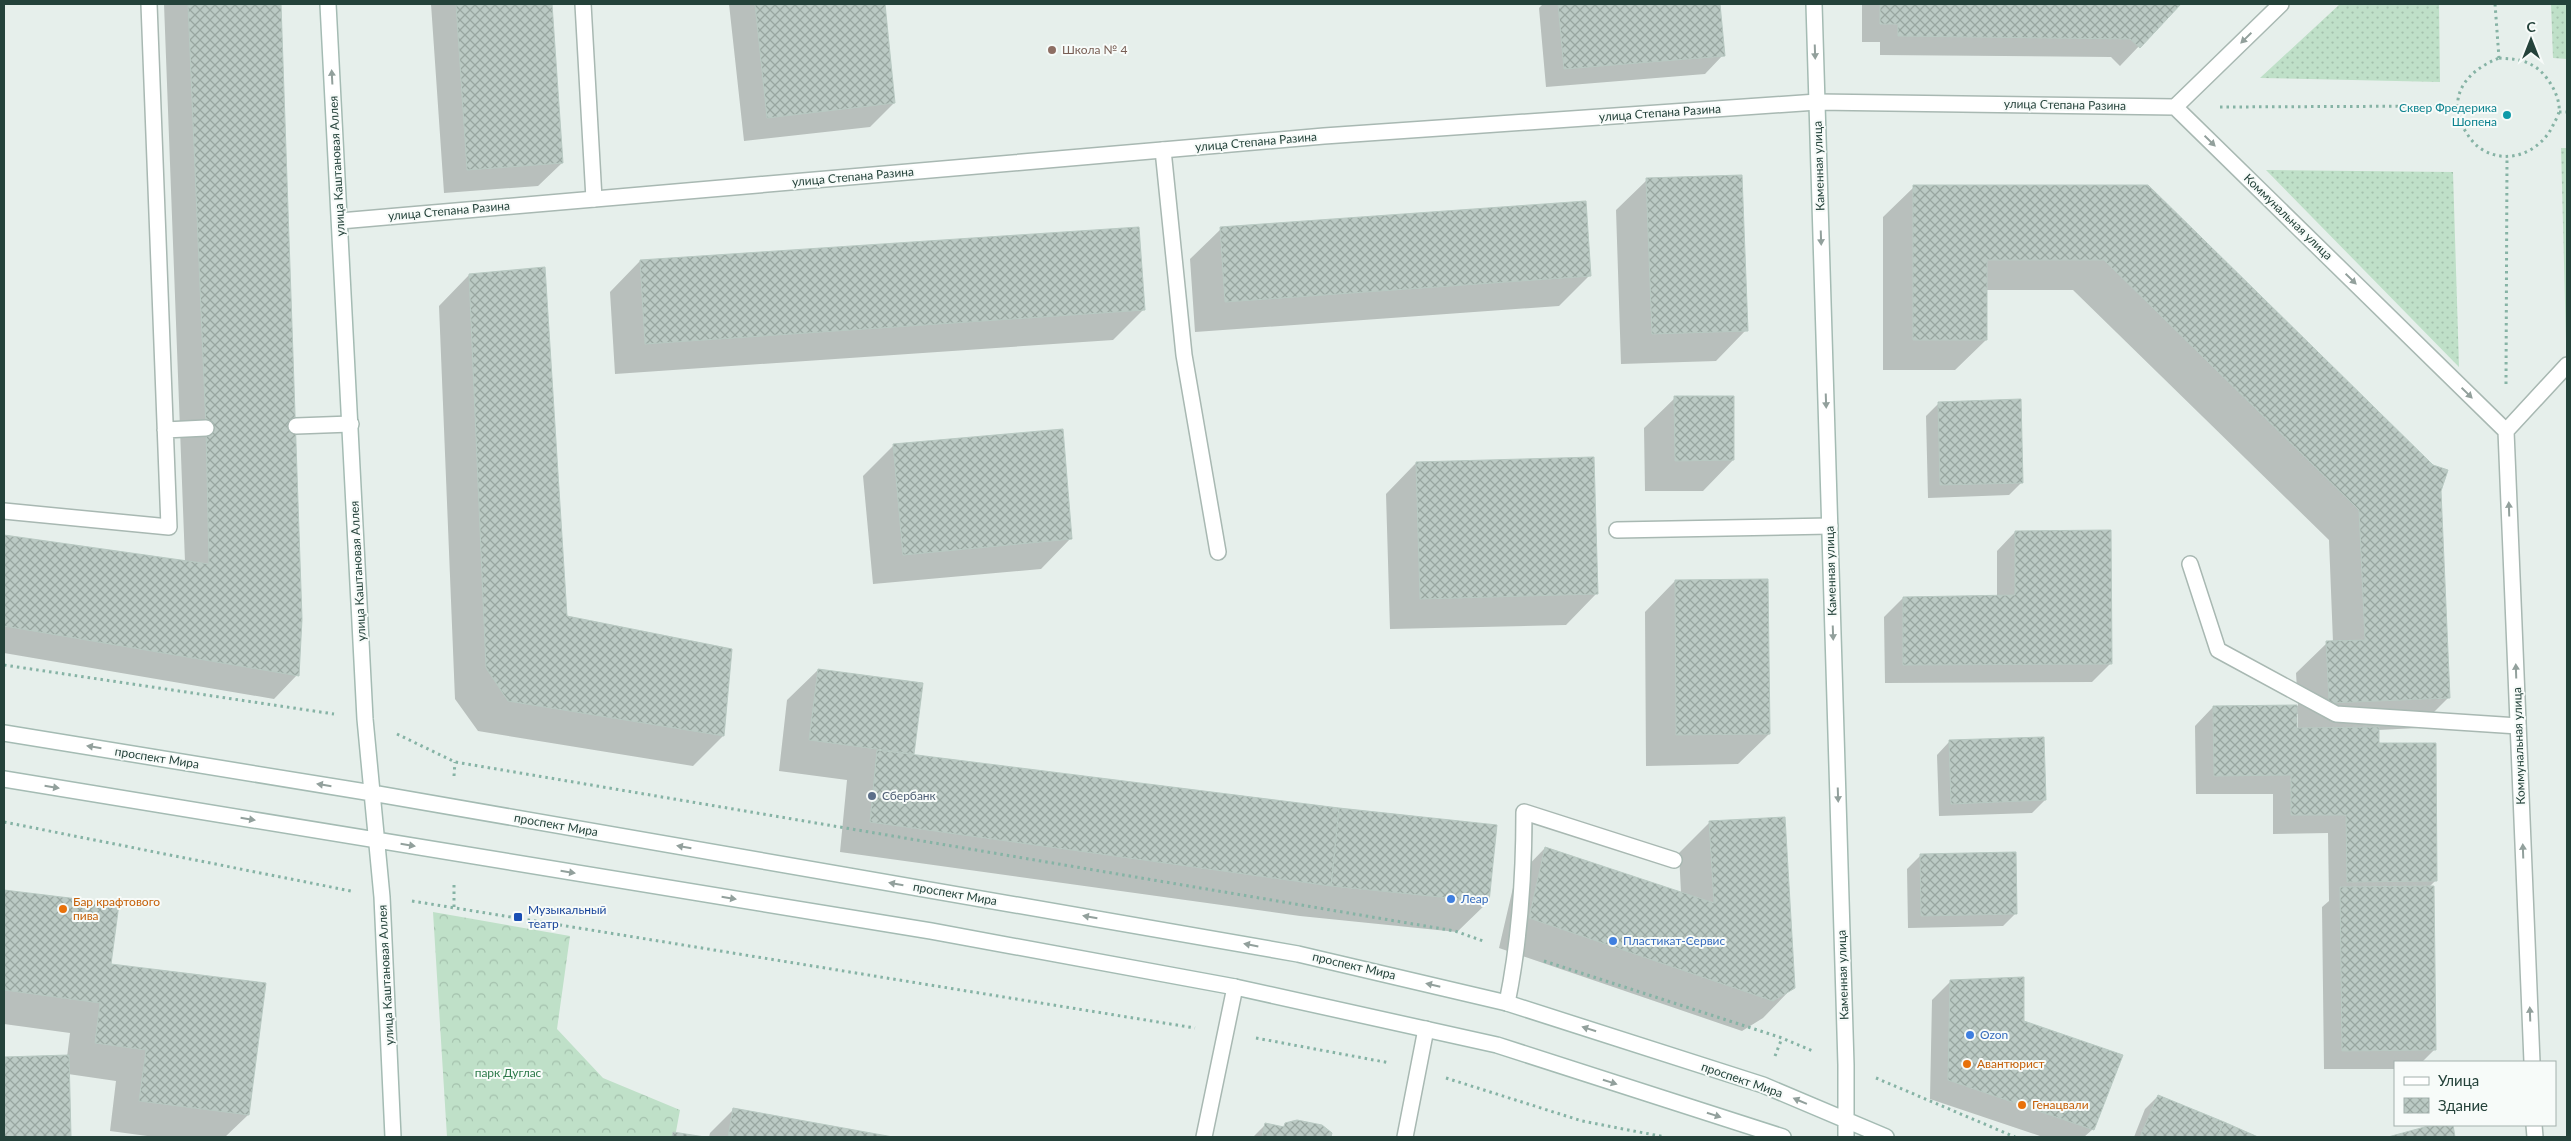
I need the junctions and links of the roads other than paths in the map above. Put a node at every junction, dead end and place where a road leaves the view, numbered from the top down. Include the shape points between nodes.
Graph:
1 (149, 4) edge
2 (328, 4) edge
3 (583, 4) edge
4 (1814, 4) edge
5 (2281, 4) edge
6 (1817, 102) junction
7 (2175, 107) junction
8 (1163, 150) junction
9 (594, 199) junction
10 (340, 221) junction
11 (2567, 366) edge
12 (351, 424) junction
13 (296, 426) dead end
14 (206, 428) dead end
15 (166, 430) junction
16 (2506, 430) junction
17 (4, 511) edge
18 (1830, 526) junction
19 (1617, 530) dead end
20 (1218, 552) dead end
21 (2190, 564) dead end
22 (2518, 726) junction
23 (4, 732) edge
24 (4, 779) edge
25 (372, 792) junction
26 (378, 840) junction
27 (1674, 860) dead end
28 (1234, 987) junction
29 (1507, 1003) junction
30 (1426, 1029) junction
31 (2532, 1061) edge
32 (1845, 1120) junction
33 (393, 1137) edge
34 (1204, 1137) edge
35 (1405, 1137) edge
36 (1783, 1137) edge
37 (1846, 1137) edge
38 (1886, 1137) edge

1 - 15 street
10 -> 2 street, улица Каштановая Аллея
3 - 9 street
4 -> 6 street, Каменная улица
5 -> 7 street
6 - 7 street, улица Степана Разина
6 - 8 street, улица Степана Разина
6 -> 18 street, Каменная улица
7 -> 16 street, Коммунальная улица
8 - 9 street, улица Степана Разина
8 - 20 street via 1184,355
9 - 10 street, улица Степана Разина
10 - 12 street, улица Каштановая Аллея
11 - 16 street
12 - 13 street
12 - 25 street, улица Каштановая Аллея
14 - 15 street
15 - 17 street via 169,527
22 -> 16 street, Коммунальная улица
18 - 19 street
18 -> 32 street, Каменная улица
21 - 22 street via 2218,650 2336,714
31 -> 22 street, Коммунальная улица
25 -> 23 street, проспект Мира
24 -> 26 street
25 - 26 street, улица Каштановая Аллея
29 -> 25 street, проспект Мира via 1260,946
26 -> 28 street via 931,932
26 - 33 street, улица Каштановая Аллея
27 - 29 street via 1524,812 1518,952
28 - 30 street
28 - 34 street
32 -> 29 street, проспект Мира via 1763,1085
30 - 35 street
30 -> 36 street via 1497,1045
32 - 37 street, Каменная улица
32 - 38 street, проспект Мира

